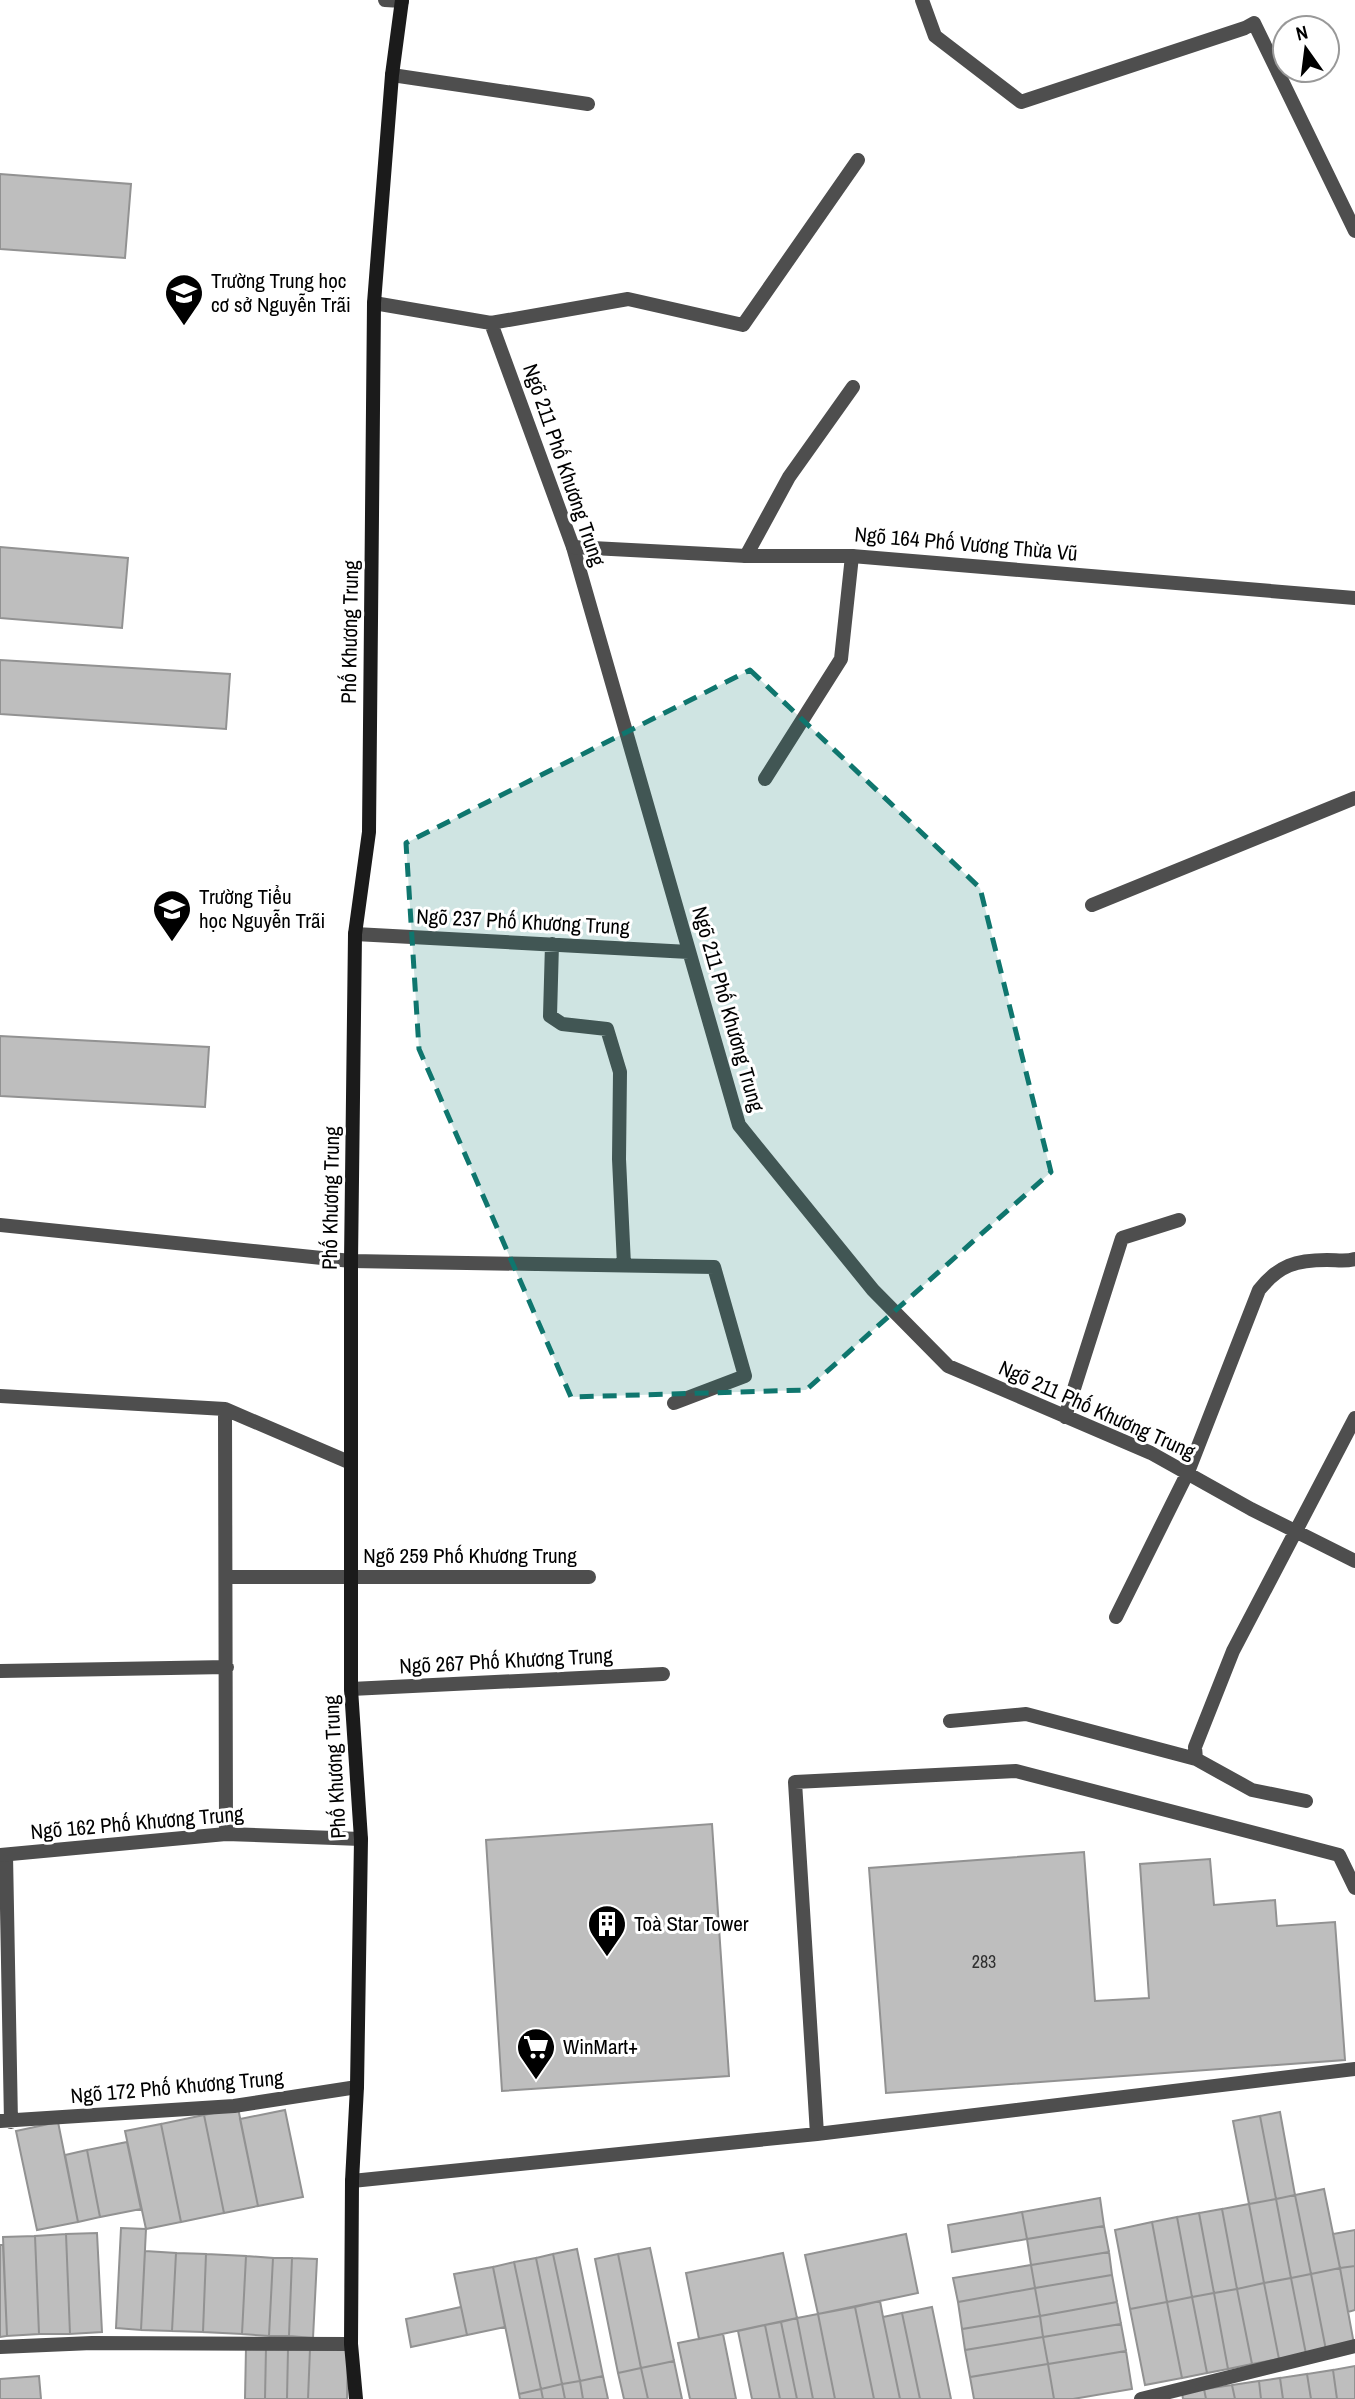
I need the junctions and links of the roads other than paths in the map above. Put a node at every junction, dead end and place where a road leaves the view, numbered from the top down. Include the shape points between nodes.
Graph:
1 (385, 0) edge
2 (922, 0) edge
3 (402, 1) edge
4 (392, 75) junction
5 (588, 104) dead end
6 (858, 160) dead end
7 (1355, 231) edge
8 (374, 303) junction
9 (491, 323) junction
10 (853, 387) dead end
11 (573, 547) junction
12 (746, 556) junction
13 (852, 556) junction
14 (1354, 600) edge
15 (765, 779) dead end
16 (1355, 798) edge
17 (1092, 905) dead end
18 (355, 934) junction
19 (552, 944) junction
20 (689, 952) junction
21 (1180, 1220) dead end
22 (0, 1225) edge
23 (1355, 1259) edge
24 (351, 1261) junction
25 (624, 1265) junction
26 (0, 1396) edge
27 (674, 1403) dead end
28 (225, 1409) junction
29 (1065, 1417) junction
30 (1355, 1418) edge
31 (351, 1463) junction
32 (1188, 1472) junction
33 (1296, 1530) junction
34 (1355, 1561) edge
35 (227, 1577) junction
36 (589, 1577) dead end
37 (351, 1578) junction
38 (1116, 1617) dead end
39 (227, 1667) junction
40 (0, 1671) edge
41 (663, 1674) dead end
42 (351, 1689) junction
43 (950, 1721) dead end
44 (1196, 1759) junction
45 (1306, 1801) dead end
46 (226, 1834) junction
47 (361, 1839) junction
48 (3, 1855) edge
49 (1355, 1888) edge
50 (1355, 2069) edge
51 (357, 2087) junction
52 (5, 2122) edge
53 (817, 2134) junction
54 (352, 2181) junction
55 (351, 2344) junction
56 (1355, 2346) edge
57 (0, 2347) edge
58 (356, 2399) edge
59 (1141, 2399) edge

1 - 3 street
2 - 7 street via 934,36 1021,102 1254,23
3 - 4 street, Phố Khương Trung
4 - 5 street
4 - 8 street, Phố Khương Trung
6 - 9 street via 743,325 628,299
8 - 9 street
8 - 18 street, Phố Khương Trung via 369,832
9 - 11 street, Ngõ 211 Phố Khương Trung
10 - 12 street via 789,477
11 - 12 street, Ngõ 164 Phố Vương Thừa Vũ
11 - 20 street, Ngõ 211 Phố Khương Trung
12 - 13 street, Ngõ 164 Phố Vương Thừa Vũ
13 - 14 street, Ngõ 164 Phố Vương Thừa Vũ
13 - 15 street via 841,659
16 - 17 street
18 - 19 street, Ngõ 237 Phố Khương Trung
18 - 24 street, Phố Khương Trung
19 - 20 street, Ngõ 237 Phố Khương Trung
19 - 25 street via 550,1016 562,1024 607,1029 620,1072
20 - 29 street, Ngõ 211 Phố Khương Trung via 739,1125 873,1290 948,1366
21 - 29 street via 1122,1238
22 - 24 street
23 - 32 street via 1285,1266 1264,1283
24 - 25 street
24 - 31 street, Phố Khương Trung
25 - 27 street via 714,1266 746,1376
26 - 28 street
28 - 31 street
28 - 35 street
29 - 32 street, Ngõ 211 Phố Khương Trung
30 - 33 street
31 - 37 street, Phố Khương Trung
32 - 33 street, Ngõ 211 Phố Khương Trung
32 - 38 street
33 - 34 street, Ngõ 211 Phố Khương Trung
33 - 44 street via 1233,1651 1195,1747
35 - 37 street, Ngõ 259 Phố Khương Trung
35 - 39 street
36 - 37 street, Ngõ 259 Phố Khương Trung
37 - 42 street, Phố Khương Trung
39 - 40 street
39 - 46 street
41 - 42 street, Ngõ 267 Phố Khương Trung
42 - 47 street, Phố Khương Trung
43 - 44 street via 1026,1714
44 - 45 street via 1252,1790
46 - 47 street, Ngõ 162 Phố Khương Trung
46 - 48 street, Ngõ 162 Phố Khương Trung
47 - 51 street, Phố Khương Trung
48 - 52 street
49 - 53 street via 1339,1855 1016,1771 795,1782
50 - 53 street
51 - 52 street, Ngõ 172 Phố Khương Trung via 234,2106
51 - 54 street, Phố Khương Trung
53 - 54 street
54 - 55 street, Phố Khương Trung
55 - 57 street
55 - 58 street, Phố Khương Trung
56 - 59 street

